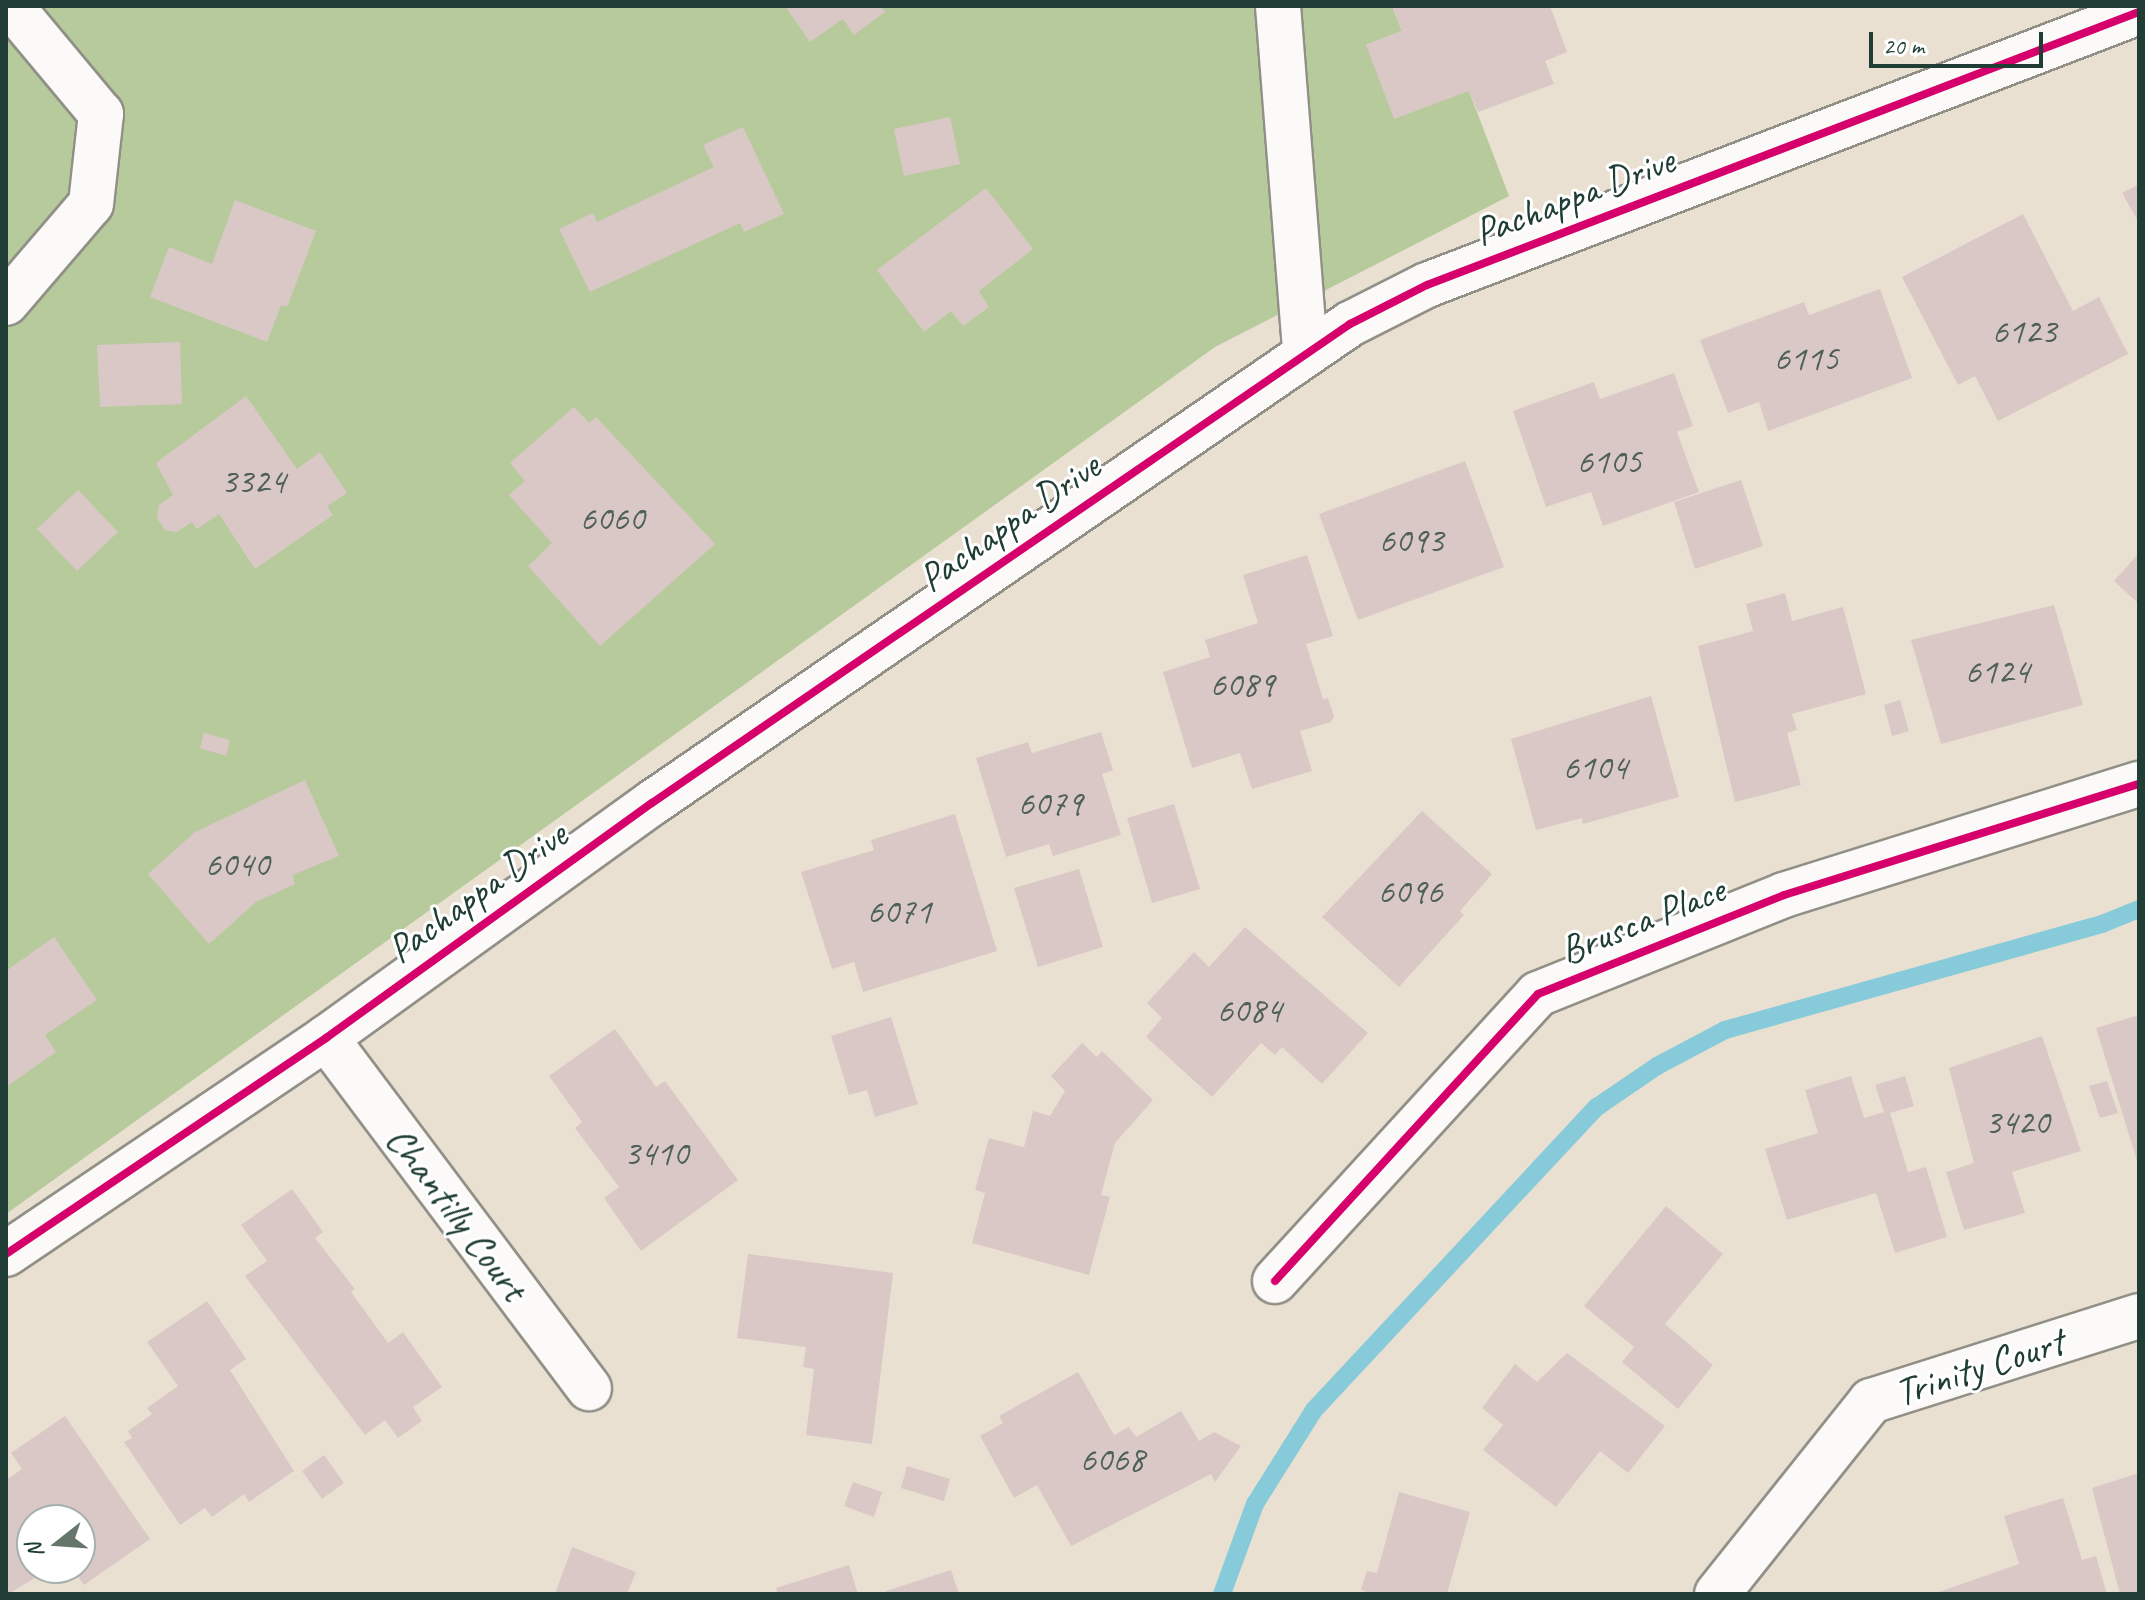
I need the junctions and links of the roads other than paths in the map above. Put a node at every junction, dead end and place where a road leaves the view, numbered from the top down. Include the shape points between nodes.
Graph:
1 (11, 6) edge
2 (1278, 6) edge
3 (2139, 12) edge
4 (6, 303) edge
5 (1305, 351) junction
6 (2139, 784) edge
7 (326, 1038) junction
8 (6, 1254) edge
9 (1275, 1281) dead end
10 (2139, 1316) edge
11 (589, 1388) dead end
12 (1717, 1594) edge

1 - 4 street via 101,114 91,204
2 - 5 street
3 - 5 street, Pachappa Drive via 1427,285
5 - 7 street, Pachappa Drive via 652,803
6 - 9 street, Brusca Place via 1784,895 1538,994
7 - 8 street, Pachappa Drive
7 - 11 street, Chantilly Court
10 - 12 street, Trinity Court via 1871,1401

